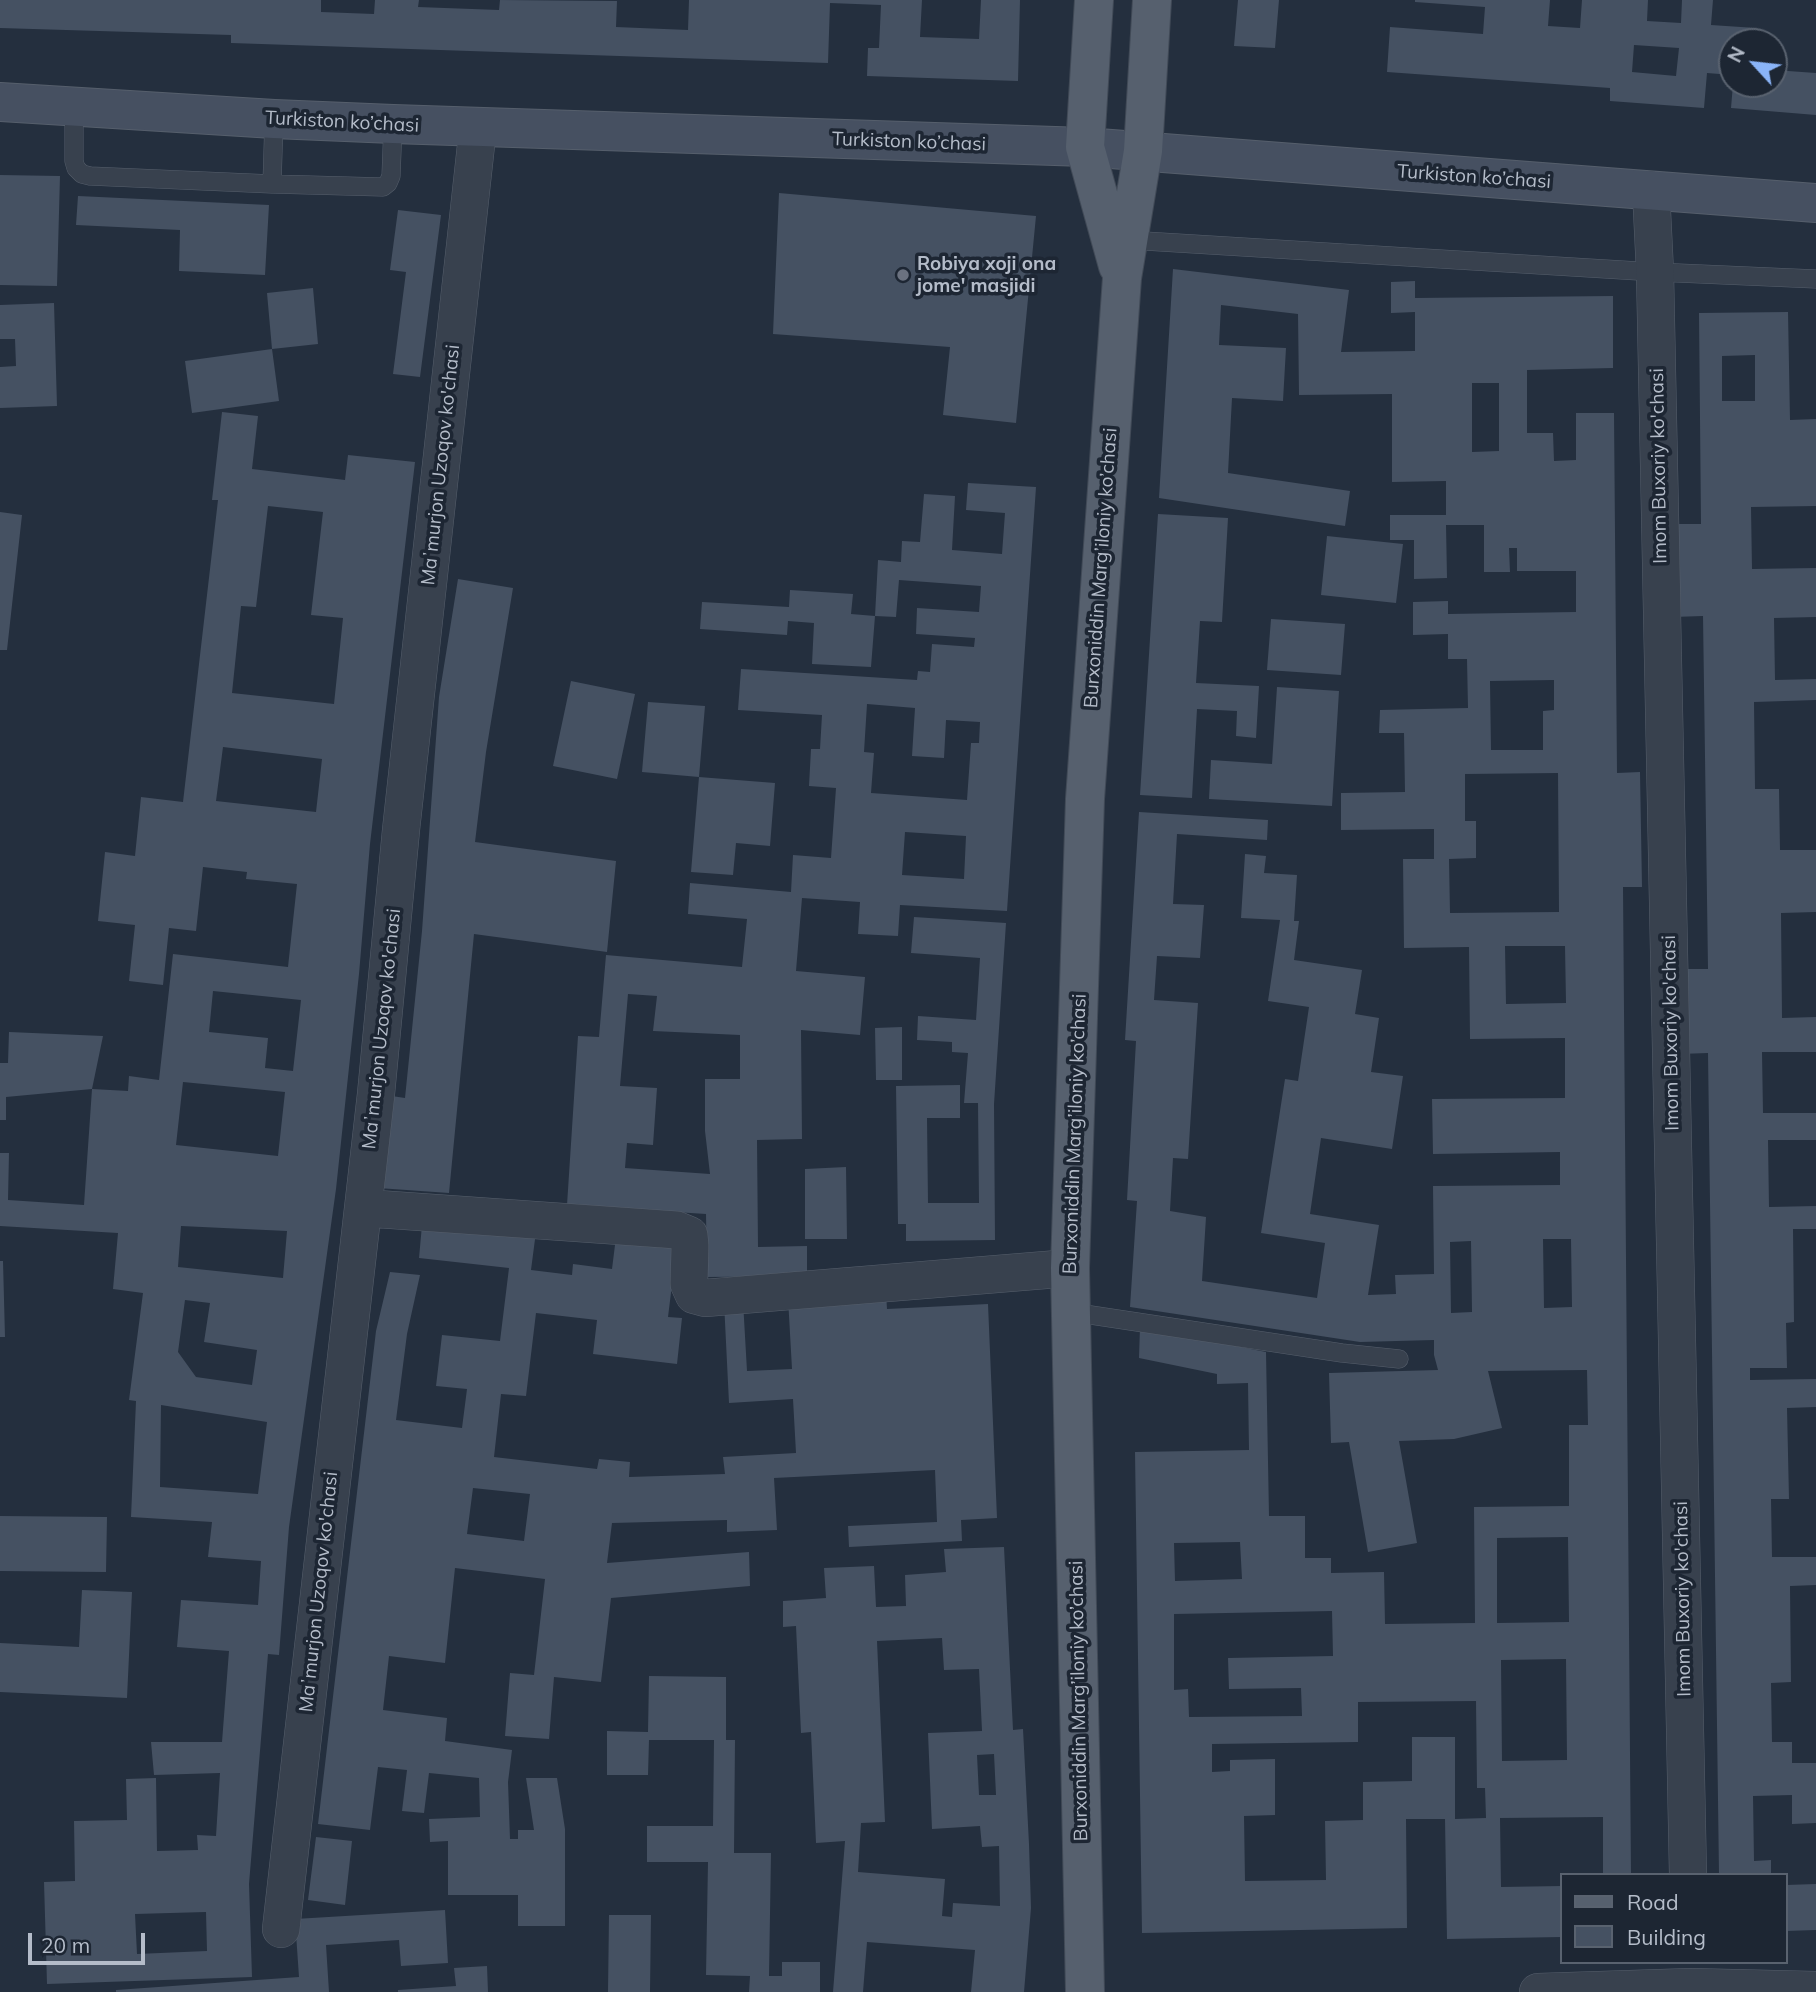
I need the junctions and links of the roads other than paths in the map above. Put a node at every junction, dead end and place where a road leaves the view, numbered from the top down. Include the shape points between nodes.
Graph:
1 (1094, 0) edge
2 (1153, 0) edge
3 (0, 102) edge
4 (74, 106) junction
5 (274, 119) junction
6 (393, 124) junction
7 (478, 127) junction
8 (1085, 147) junction
9 (1143, 151) junction
10 (272, 184) junction
11 (1651, 190) junction
12 (1816, 203) edge
13 (1128, 240) junction
14 (1655, 272) junction
15 (1122, 278) junction
16 (1816, 279) edge
17 (363, 1208) junction
18 (1070, 1268) junction
19 (1071, 1312) junction
20 (1399, 1359) dead end
21 (1688, 1873) edge
22 (281, 1930) dead end
23 (1690, 1975) edge
24 (1816, 1990) edge
25 (1085, 1992) edge
26 (1538, 1992) edge

1 - 8 main road, Burxoniddin Marg’iloniy ko’chasi
2 - 9 main road, Burxoniddin Marg’iloniy ko’chasi
3 - 4 main road, Turkiston ko’chasi
4 - 5 main road, Turkiston ko’chasi
4 - 10 lane via 74,160 82,173
5 - 6 main road, Turkiston ko’chasi
5 - 10 lane
6 - 7 main road, Turkiston ko’chasi
6 - 10 lane via 391,176 383,187
7 - 8 main road, Turkiston ko’chasi
7 - 17 street, Maʼmurjon Uzoqov ko'chasi
8 - 9 main road, Turkiston ko’chasi
8 - 15 main road, Burxoniddin Marg’iloniy ko’chasi
9 - 11 main road, Turkiston ko’chasi
9 - 13 main road, Burxoniddin Marg’iloniy ko’chasi
11 - 12 main road, Turkiston ko’chasi
11 - 14 street, Imom Buxoriy ko'chasi
13 - 14 lane
13 - 15 main road, Burxoniddin Marg’iloniy ko’chasi
14 - 16 lane
14 - 21 street, Imom Buxoriy ko'chasi
15 - 18 main road, Burxoniddin Marg’iloniy ko’chasi via 1085,799
17 - 18 street via 677,1230 689,1235 689,1284 694,1295 705,1298
17 - 22 street, Maʼmurjon Uzoqov ko'chasi
18 - 19 main road, Burxoniddin Marg’iloniy ko’chasi
19 - 20 lane
19 - 25 main road, Burxoniddin Marg’iloniy ko’chasi
23 - 24 street
23 - 26 street

